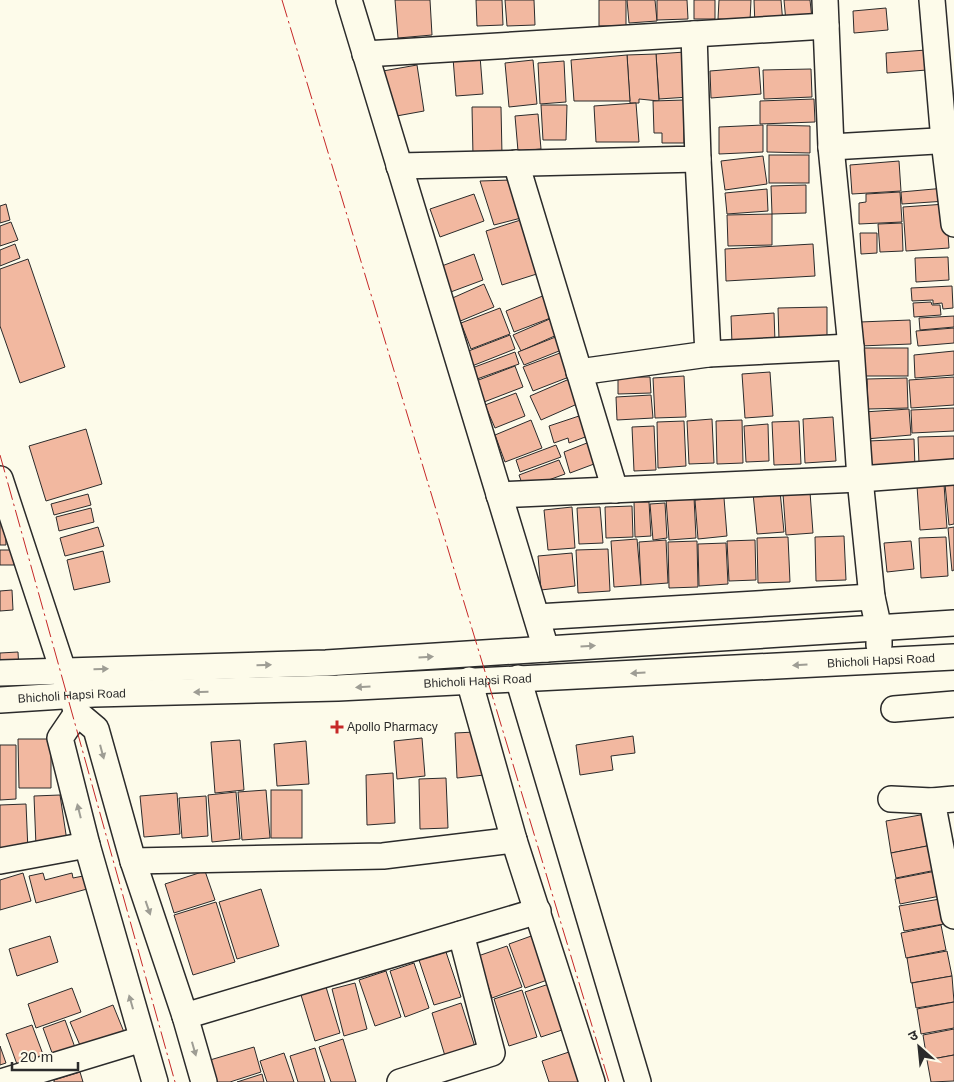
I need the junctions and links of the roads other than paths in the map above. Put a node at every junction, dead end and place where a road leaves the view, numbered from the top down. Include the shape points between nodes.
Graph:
1 (349, 0) edge
2 (825, 0) edge
3 (932, 0) edge
4 (826, 26) junction
5 (694, 34) junction
6 (365, 54) junction
7 (949, 140) edge
8 (831, 147) junction
9 (698, 159) junction
10 (516, 163) junction
11 (399, 166) junction
12 (954, 224) edge
13 (851, 347) junction
14 (708, 354) junction
15 (579, 372) junction
16 (954, 472) edge
17 (0, 479) edge
18 (860, 479) junction
19 (615, 490) junction
20 (499, 495) junction
21 (872, 597) junction
22 (537, 617) junction
23 (954, 623) edge
24 (879, 629) junction
25 (546, 649) junction
26 (954, 657) edge
27 (879, 661) junction
28 (63, 670) junction
29 (0, 673) edge
30 (518, 678) junction
31 (469, 680) junction
32 (0, 700) edge
33 (954, 704) edge
34 (74, 705) junction
35 (894, 709) dead end
36 (891, 799) dead end
37 (943, 800) edge
38 (514, 840) junction
39 (87, 845) junction
40 (0, 861) edge
41 (133, 861) junction
42 (538, 911) junction
43 (954, 916) edge
44 (461, 934) junction
45 (185, 1016) junction
46 (142, 1040) junction
47 (1, 1082) edge
48 (155, 1082) edge
49 (204, 1082) edge
50 (400, 1082) edge
51 (592, 1082) edge
52 (638, 1082) edge

1 - 6 street
2 - 4 street
3 - 7 street
4 - 5 street
4 - 8 street
5 - 6 street
5 - 9 street
6 - 11 street
7 - 8 street
7 - 12 street
8 - 13 street
9 - 10 street
9 - 14 street
10 - 11 street
10 - 15 street
11 - 20 street
13 - 14 street
13 - 18 street
14 - 15 street
15 - 19 street
16 - 18 street
17 - 28 street
18 - 19 street
18 - 21 street
19 - 20 street
20 - 22 street
21 - 22 street
21 - 24 street
22 - 25 street
23 - 24 street
25 -> 24 street
24 - 27 street
28 -> 25 street via 326,663
26 - 27 street, Bhicholi Hapsi Road
27 -> 30 street, Bhicholi Hapsi Road
28 - 29 street
28 - 34 street
30 - 31 street, Bhicholi Hapsi Road
30 - 52 street
31 -> 34 street, Bhicholi Hapsi Road
31 - 38 street
32 - 34 street, Bhicholi Hapsi Road
33 - 35 street
39 -> 34 street via 60,738
34 -> 41 street via 96,729
36 - 37 street
37 - 43 street
38 - 41 street via 383,856
38 - 42 street
39 - 40 street
46 -> 39 street
41 -> 45 street
42 - 44 street
42 - 51 street
44 - 45 street
44 - 50 street via 492,1053
45 -> 49 street
46 - 47 street
46 - 48 street

